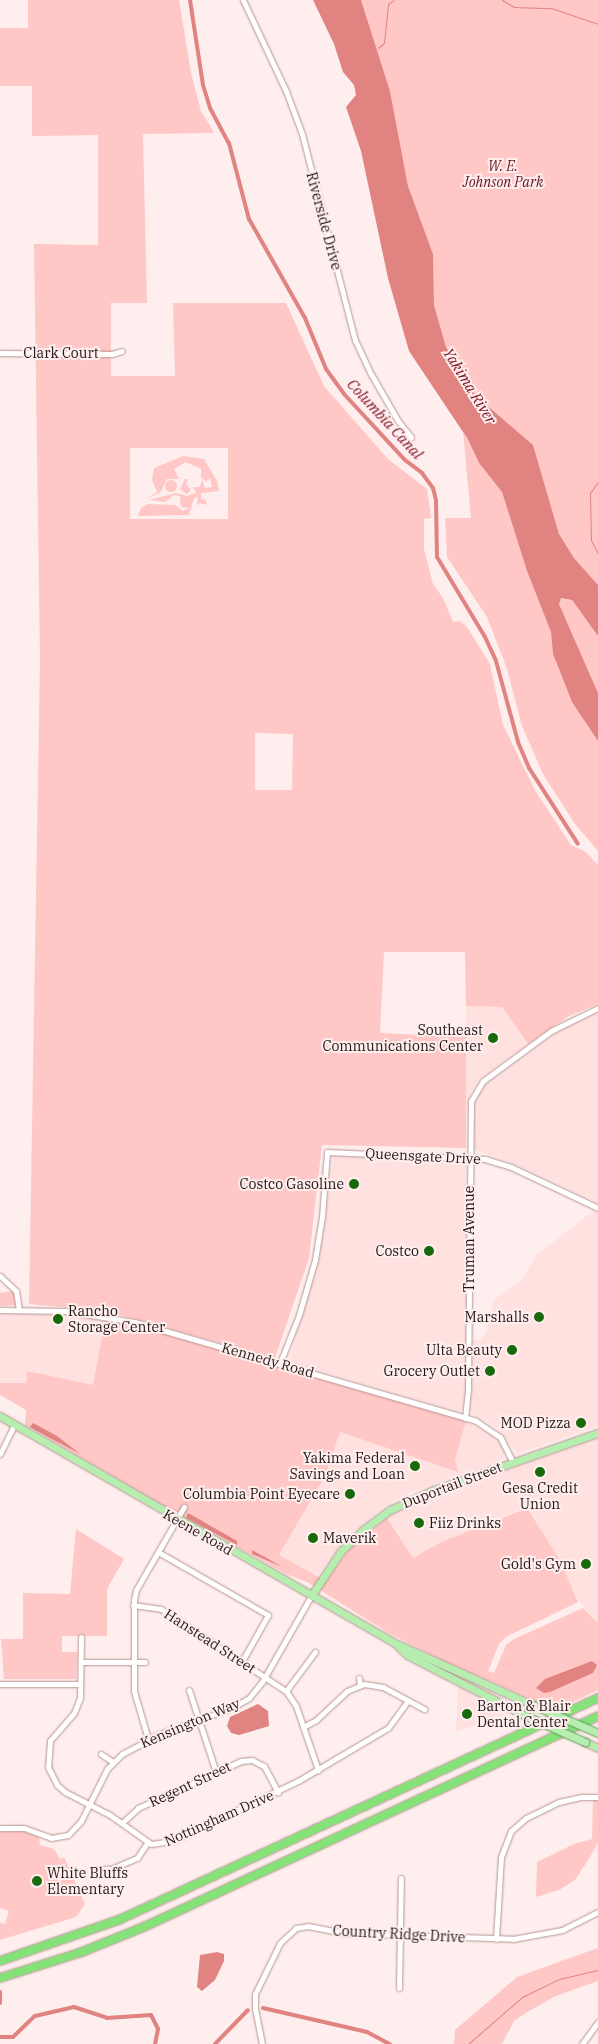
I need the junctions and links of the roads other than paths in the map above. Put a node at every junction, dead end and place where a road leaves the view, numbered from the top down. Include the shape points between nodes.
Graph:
1 (243, 0) edge
2 (122, 351) dead end
3 (0, 353) edge
4 (411, 437) dead end
5 (598, 1008) edge
6 (469, 1158) junction
7 (598, 1208) edge
8 (0, 1276) edge
9 (19, 1309) junction
10 (0, 1310) edge
11 (280, 1363) junction
12 (0, 1416) edge
13 (465, 1418) junction
14 (14, 1425) junction
15 (598, 1432) edge
16 (0, 1454) edge
17 (512, 1462) junction
18 (184, 1507) dead end
19 (177, 1520) junction
20 (158, 1552) junction
21 (311, 1596) junction
22 (133, 1605) junction
23 (81, 1637) dead end
24 (397, 1644) junction
25 (315, 1652) dead end
26 (81, 1662) junction
27 (133, 1662) junction
28 (145, 1662) dead end
29 (241, 1663) junction
30 (265, 1677) junction
31 (359, 1678) dead end
32 (0, 1684) edge
33 (80, 1684) junction
34 (360, 1685) junction
35 (468, 1687) junction
36 (497, 1689) junction
37 (189, 1690) dead end
38 (286, 1692) junction
39 (598, 1698) edge
40 (408, 1700) junction
41 (424, 1709) dead end
42 (598, 1716) edge
43 (198, 1720) junction
44 (303, 1727) junction
45 (598, 1733) edge
46 (148, 1740) junction
47 (598, 1748) edge
48 (101, 1754) dead end
49 (113, 1762) junction
50 (318, 1770) junction
51 (216, 1772) junction
52 (278, 1792) junction
53 (598, 1797) edge
54 (89, 1804) junction
55 (122, 1823) junction
56 (0, 1828) edge
57 (147, 1843) junction
58 (99, 1869) dead end
59 (401, 1878) dead end
60 (598, 1912) edge
61 (400, 1933) junction
62 (496, 1939) junction
63 (0, 1960) edge
64 (0, 1978) edge
65 (400, 1988) dead end
66 (598, 2022) edge
67 (262, 2044) edge
68 (582, 2044) edge

1 - 4 street, Riverside Drive via 286,91 302,134 356,340 380,390
2 - 3 street, Clark Court via 112,354
5 - 6 street, Truman Avenue via 556,1028 479,1085 470,1105
6 - 7 street, Queensgate Drive via 511,1167
6 - 11 street, Queensgate Drive via 327,1152 315,1260 299,1315
6 - 13 street, Truman Avenue via 468,1387
8 - 9 street via 16,1291
9 - 10 street, Kennedy Road
9 - 11 street, Kennedy Road via 65,1311 118,1319
11 - 13 street, Kennedy Road
12 - 14 main road, Keene Road
13 - 17 street, Kennedy Road via 496,1432 506,1445
14 - 16 street
14 - 19 main road, Keene Road
15 - 17 main road, Duportail Street
17 - 21 main road, Duportail Street via 431,1491 380,1517 341,1551
18 - 19 street
19 - 20 street
19 - 21 main road, Keene Road
20 - 22 street via 136,1590
20 - 29 street via 268,1615
21 - 24 main road, Keene Road
21 - 30 street, Kensington Way
22 - 27 street
22 - 29 street, Hanstead Street via 161,1609
23 - 26 street, Nottingham Drive
24 - 35 main road, Keene Road via 407,1655
24 - 36 main road, Keene Road
25 - 38 street
26 - 27 street
26 - 33 street, Nottingham Drive
27 - 28 street
27 - 46 street via 138,1709
29 - 30 street, Hanstead Street
30 - 38 street, Hanstead Street
30 - 43 street, Kensington Way via 257,1690 240,1704
31 - 34 street
32 - 33 street
33 - 54 street, Nottingham Drive via 78,1706 54,1734 48,1747 48,1767 55,1786
34 - 40 street via 383,1687
34 - 44 street via 347,1691 316,1720
35 - 36 main road via 474,1683
35 - 47 main road, Keene Road, bridge
36 - 45 main road, Keene Road, bridge
37 - 43 street
38 - 44 street, Hanstead Street
39 - 63 highway via 121,1919
40 - 41 street
40 - 50 street, Nottingham Drive via 388,1728
42 - 64 highway via 146,1926 82,1952
43 - 46 street, Kensington Way
43 - 51 street
44 - 50 street, Hanstead Street
46 - 49 street, Kensington Way
48 - 49 street
49 - 54 street, Kensington Way
50 - 52 street, Nottingham Drive
51 - 52 street, Regent Street via 241,1761 252,1760 267,1770
51 - 55 street, Regent Street via 138,1808
52 - 57 street, Nottingham Drive via 172,1841
53 - 62 street via 559,1802 526,1818 512,1831 501,1856
54 - 55 street, Nottingham Drive
54 - 56 street, Kensington Way via 78,1825 61,1837 51,1838 24,1828
55 - 57 street, Nottingham Drive
57 - 58 street via 136,1858 111,1869
59 - 61 street
60 - 62 street, Country Ridge Drive via 578,1924 550,1933
61 - 62 street, Country Ridge Drive
61 - 65 street
61 - 67 street, Country Ridge Drive via 340,1933 308,1926 289,1932 280,1943 254,1997
66 - 68 street

